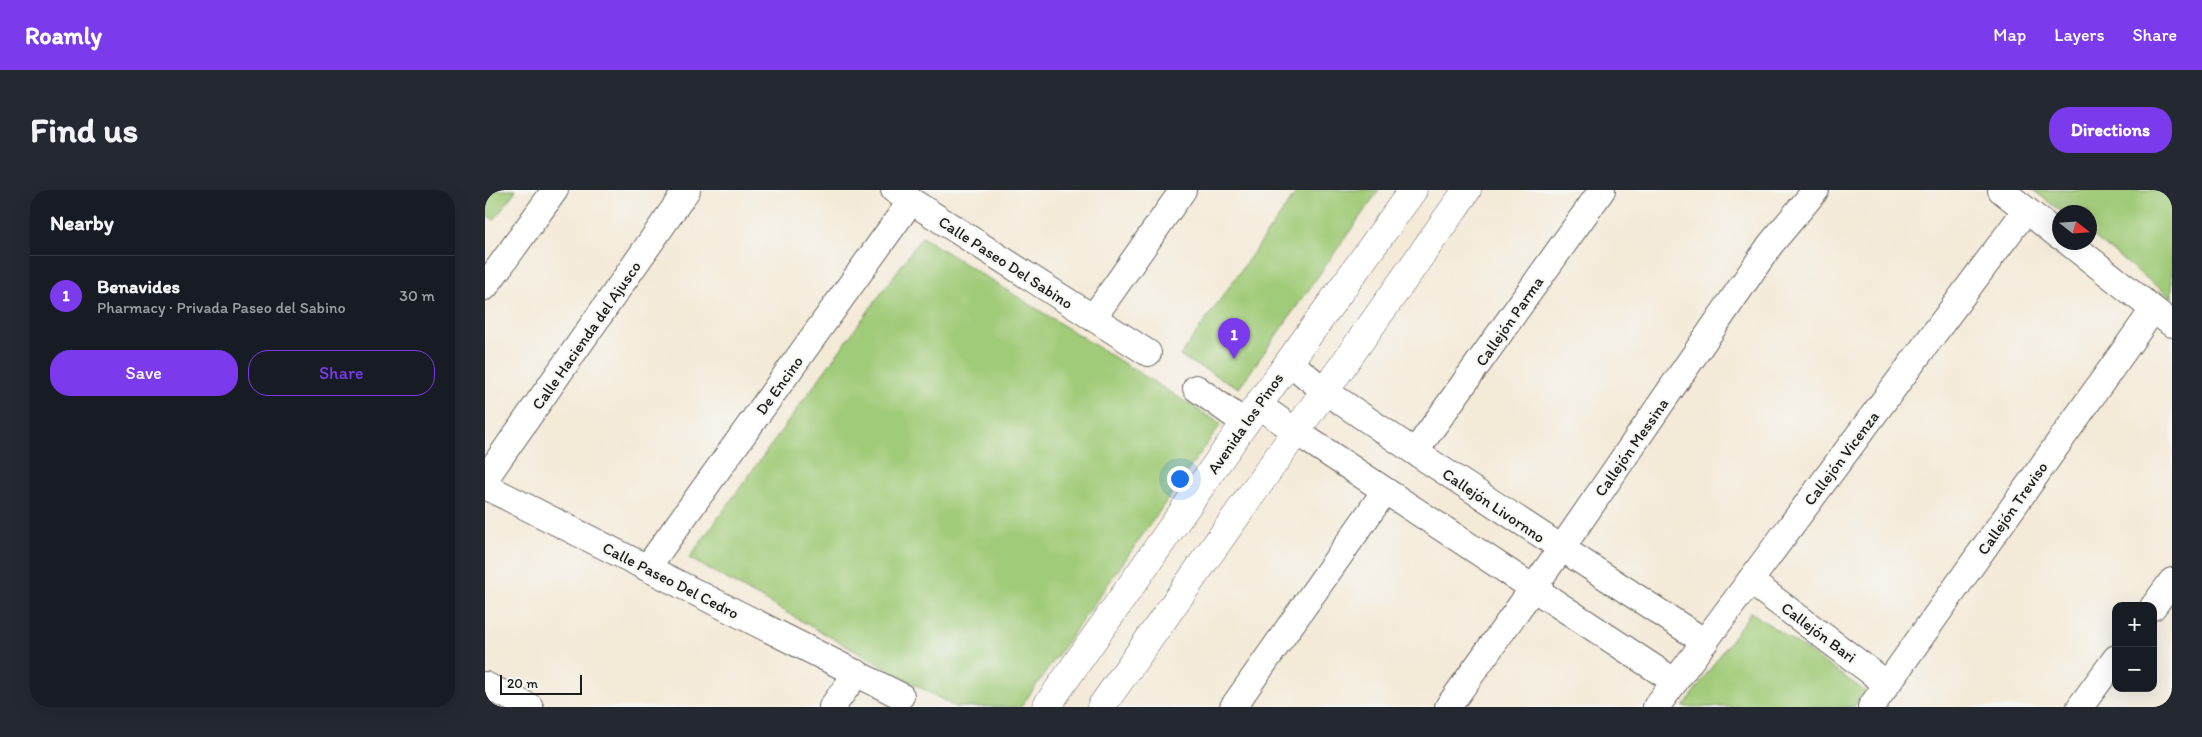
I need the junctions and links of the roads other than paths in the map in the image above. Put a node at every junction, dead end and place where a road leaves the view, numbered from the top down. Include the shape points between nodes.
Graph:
1 (555, 190) edge
2 (687, 190) edge
3 (1183, 190) edge
4 (1413, 190) edge
5 (1467, 190) edge
6 (1602, 190) edge
7 (1816, 190) edge
8 (2001, 190) edge
9 (902, 195) edge
10 (2026, 210) junction
11 (2052, 230) edge
12 (2078, 250) edge
13 (494, 256) edge
14 (485, 287) edge
15 (2163, 317) edge
16 (1093, 318) junction
17 (1148, 354) dead end
18 (1289, 362) junction
19 (1196, 388) dead end
20 (1325, 391) junction
21 (1252, 414) junction
22 (1296, 432) junction
23 (1415, 452) junction
24 (485, 479) edge
25 (485, 486) edge
26 (1385, 491) junction
27 (1561, 549) junction
28 (647, 568) junction
29 (1750, 581) junction
30 (2172, 581) edge
31 (1533, 588) junction
32 (2157, 602) edge
33 (1705, 642) junction
34 (2112, 663) edge
35 (857, 673) junction
36 (1674, 681) junction
37 (1887, 684) junction
38 (485, 685) edge
39 (901, 696) dead end
40 (530, 707) edge
41 (831, 707) edge
42 (1046, 707) edge
43 (1101, 707) edge
44 (1233, 707) edge
45 (1448, 707) edge
46 (1656, 707) edge
47 (1871, 707) edge
48 (2080, 707) edge

1 - 13 street
2 - 24 street, Calle Hacienda del Ajusco
3 - 16 street
4 - 18 street, Avenida los Pinos
5 - 20 street
6 - 23 street, Callejón Parma
7 - 27 street, Callejón Messina via 1770,245
8 - 10 street
9 - 16 street, Calle Paseo Del Sabino
9 - 28 street, De Encino
10 - 11 street
10 - 29 street, Callejón Vicenza
12 - 15 street
13 - 14 street
15 - 37 street, Callejón Treviso
16 - 17 street, Calle Paseo Del Sabino
18 - 20 street, Callejón Livornno
18 - 21 street, Avenida los Pinos
19 - 21 street
20 - 22 street
20 - 23 street, Callejón Livornno
21 - 22 street
21 - 42 street, Avenida los Pinos
22 - 26 street
22 - 43 street
23 - 27 street, Callejón Livornno
25 - 28 street, Calle Paseo Del Cedro
26 - 31 street
26 - 44 street
27 - 31 street, Callejón Messina
27 - 33 street, Callejón Livornno
28 - 35 street, Calle Paseo Del Cedro
29 - 33 street, Callejón Vicenza
29 - 37 street, Callejón Bari
30 - 32 street
31 - 36 street
31 - 45 street, Callejón Messina
33 - 36 street, Callejón Vicenza
34 - 48 street
35 - 39 street, Calle Paseo Del Cedro
35 - 41 street
36 - 46 street, Callejón Vicenza
37 - 47 street, Callejón Treviso
38 - 40 street

